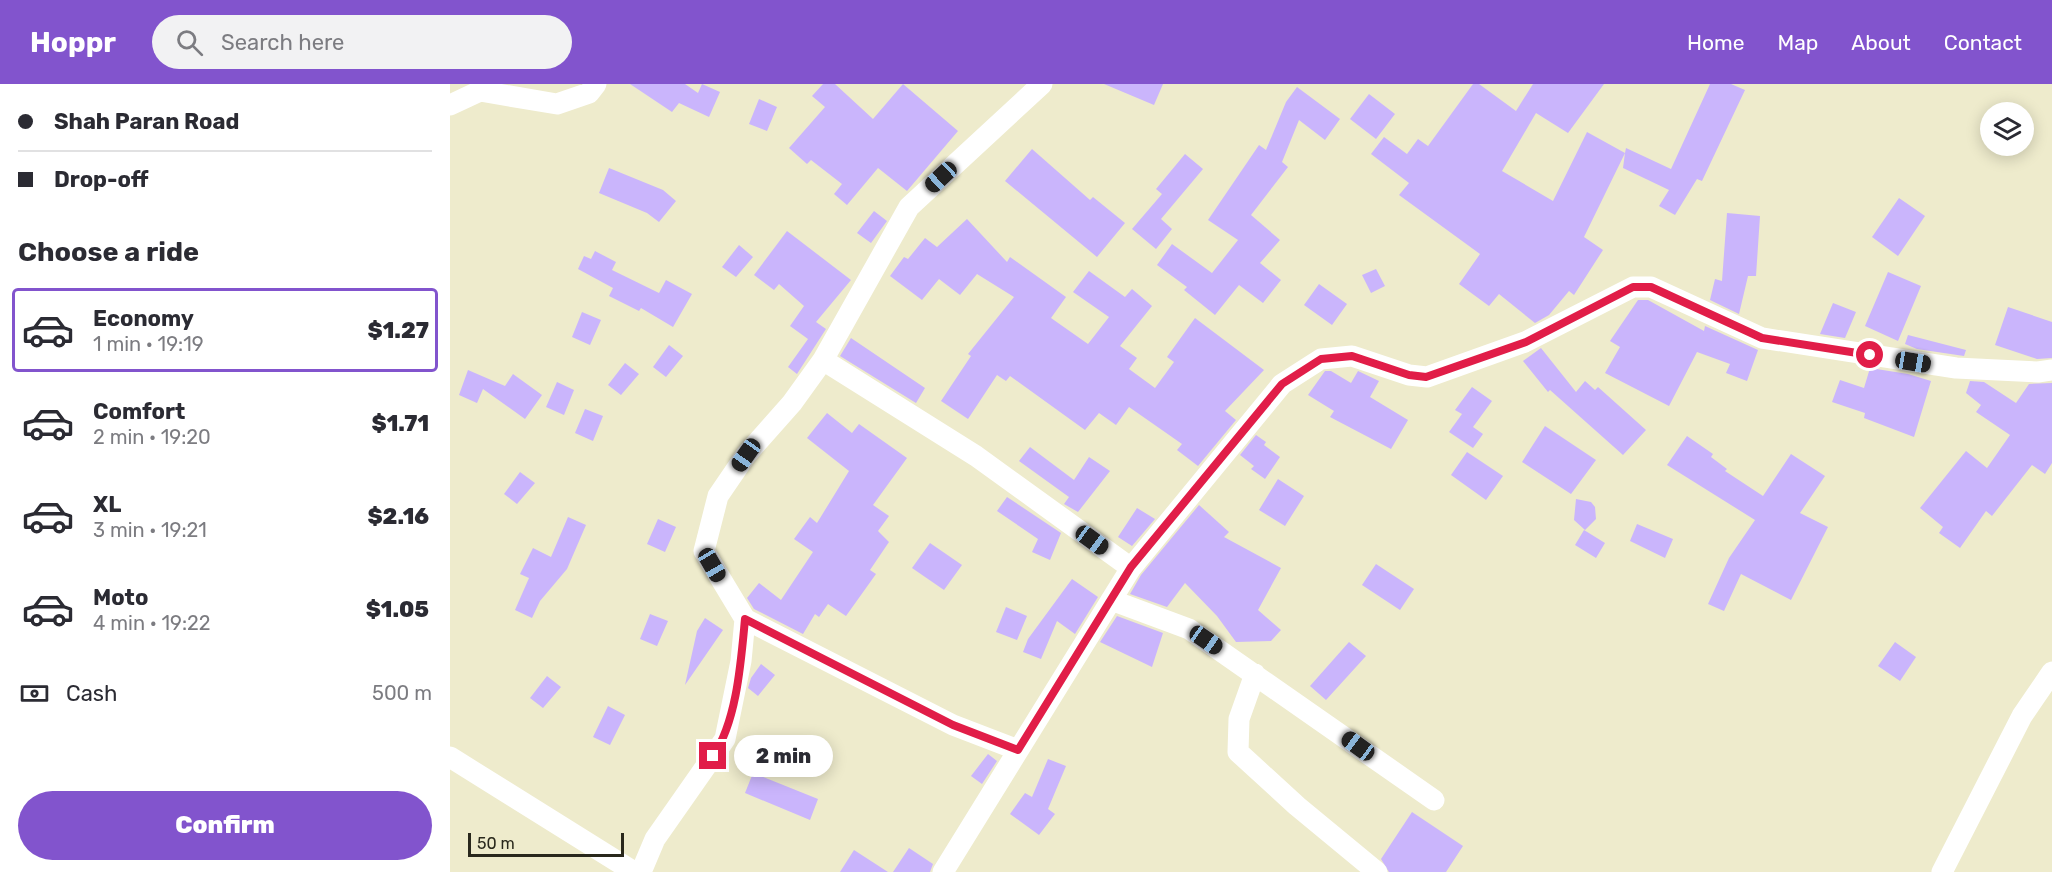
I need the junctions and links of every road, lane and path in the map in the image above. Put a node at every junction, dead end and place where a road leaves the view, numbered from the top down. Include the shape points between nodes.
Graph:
1 (596, 84) edge
2 (1042, 84) edge
3 (450, 105) edge
4 (823, 360) junction
5 (2052, 370) edge
6 (1131, 567) junction
7 (1111, 600) junction
8 (745, 619) junction
9 (2052, 672) edge
10 (1255, 674) junction
11 (1018, 750) junction
12 (450, 757) edge
13 (1434, 800) dead end
14 (634, 872) edge
15 (641, 872) edge
16 (943, 872) edge
17 (1377, 872) edge
18 (1942, 872) edge

1 - 3 street via 588,93 557,104 480,91
2 - 4 street via 909,207
4 - 6 street via 976,456
4 - 8 street via 718,496 704,551
5 - 6 street via 1956,368 1762,338 1651,287 1633,287 1526,342 1426,377 1352,356 1321,359 1282,384
6 - 7 street
7 - 10 street via 1189,629
7 - 11 street
8 - 11 street via 953,725
8 - 15 street via 725,739 655,839
9 - 18 street via 2022,716
10 - 13 street
10 - 17 street via 1239,719 1238,752
11 - 16 street
12 - 14 street

